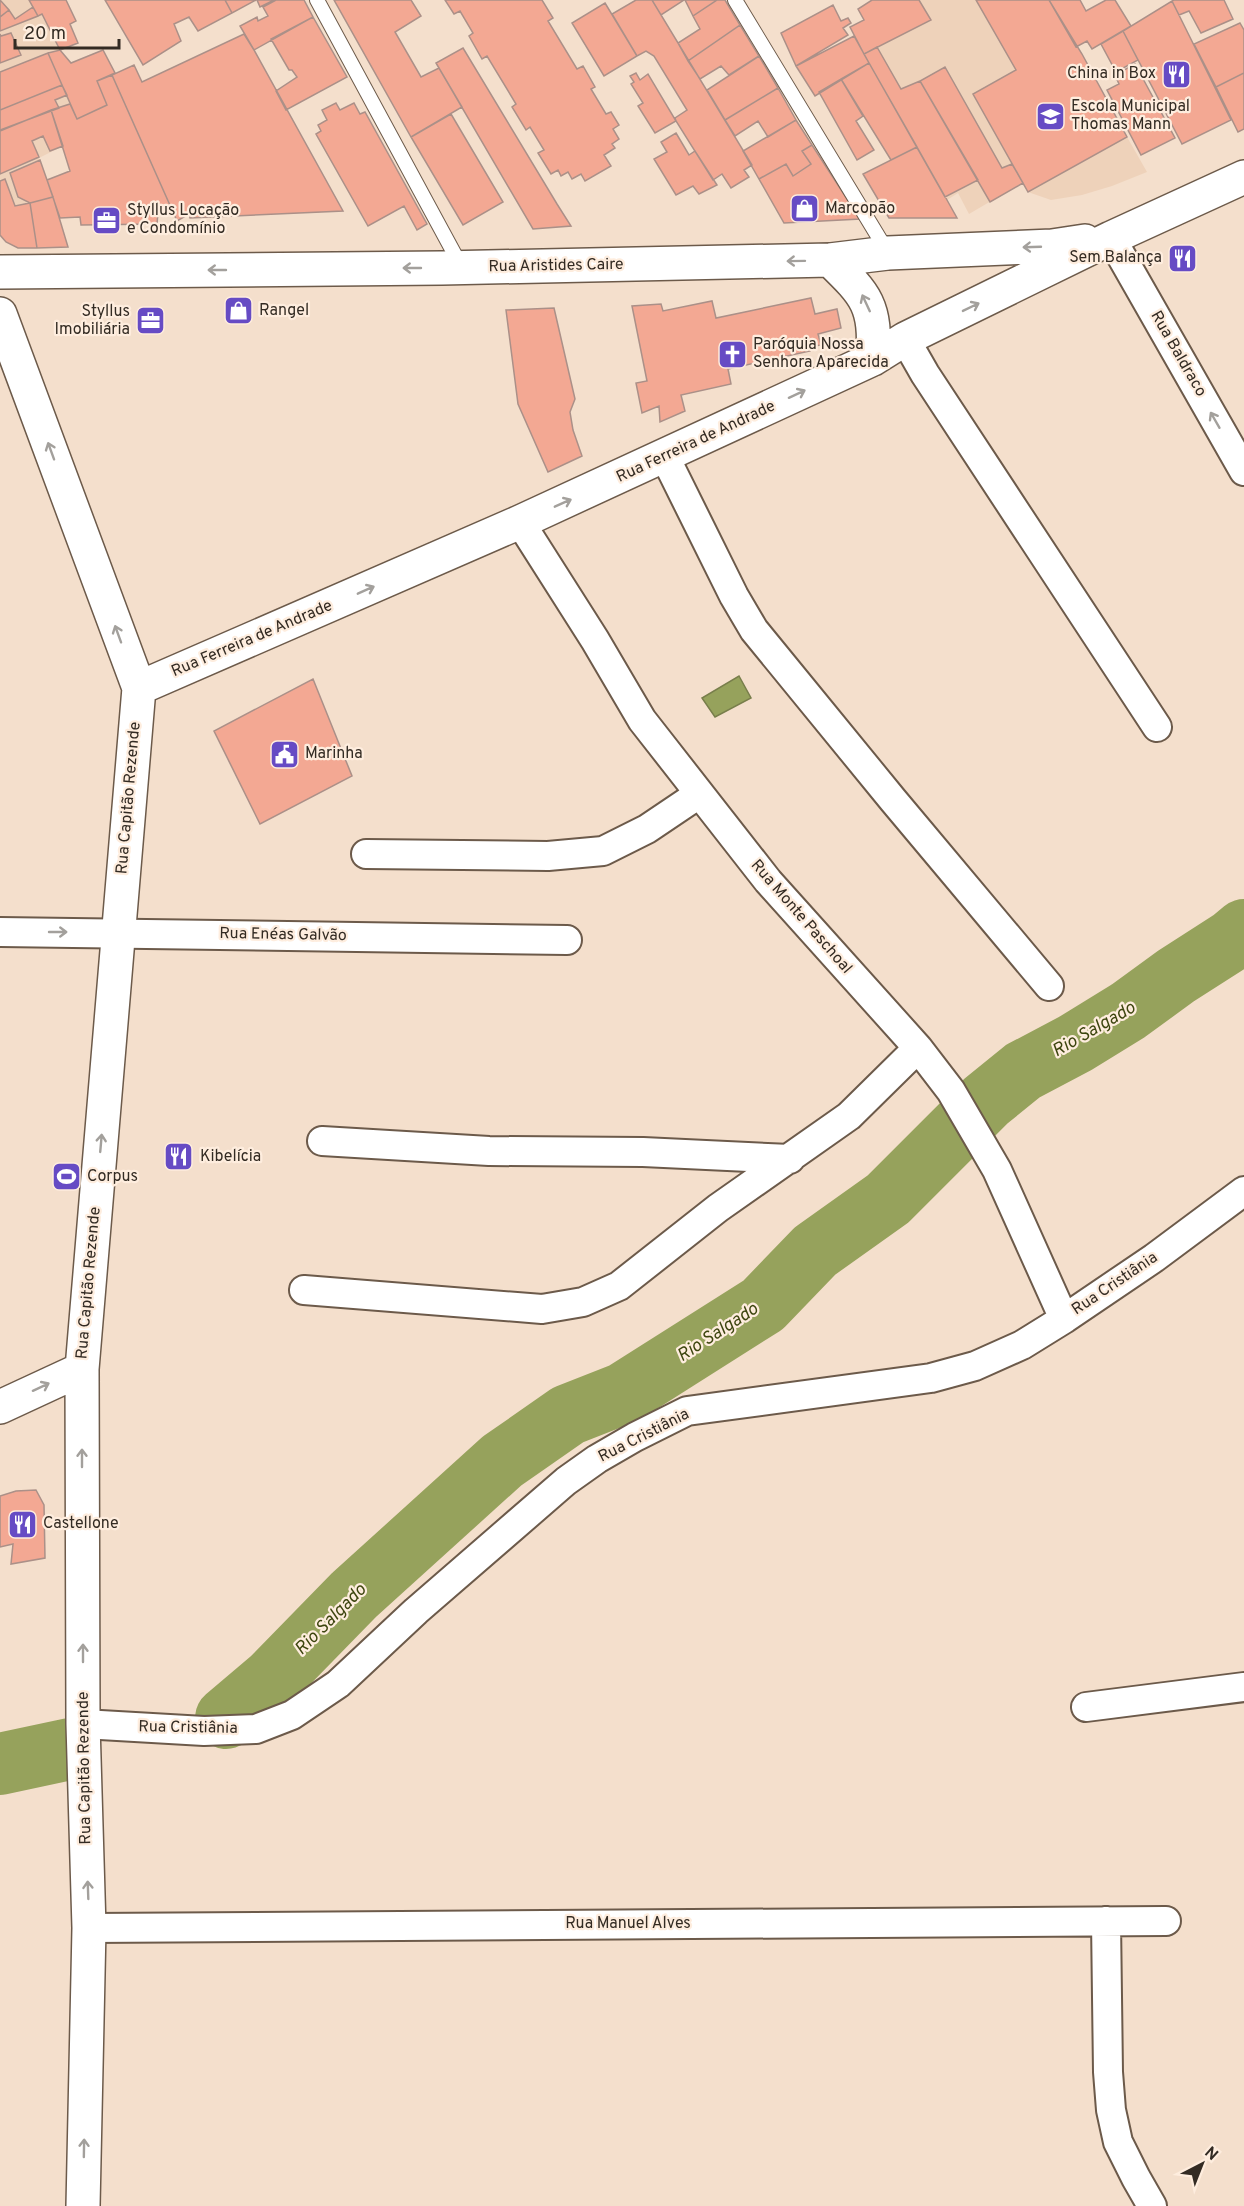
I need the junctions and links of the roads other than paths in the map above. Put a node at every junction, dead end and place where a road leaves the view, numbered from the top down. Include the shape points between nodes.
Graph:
1 (317, 0) edge
2 (735, 0) edge
3 (1244, 177) edge
4 (1111, 238) junction
5 (888, 253) junction
6 (830, 260) junction
7 (462, 267) junction
8 (0, 272) edge
9 (0, 314) edge
10 (905, 339) junction
11 (873, 358) junction
12 (665, 457) junction
13 (1244, 471) edge
14 (520, 522) junction
15 (139, 688) junction
16 (1157, 727) dead end
17 (699, 794) junction
18 (366, 854) dead end
19 (0, 932) edge
20 (118, 932) junction
21 (567, 940) dead end
22 (1049, 986) dead end
23 (918, 1048) junction
24 (322, 1141) dead end
25 (790, 1159) junction
26 (1244, 1191) edge
27 (304, 1290) dead end
28 (1064, 1319) junction
29 (82, 1369) junction
30 (0, 1407) edge
31 (1244, 1687) edge
32 (1086, 1707) dead end
33 (83, 1724) junction
34 (1106, 1921) junction
35 (1166, 1921) dead end
36 (89, 1928) junction
37 (83, 2206) edge
38 (1152, 2206) edge

1 - 7 lane
2 - 5 lane
3 - 4 street, Rua Ferreira de Andrade
4 -> 5 street, Rua Aristides Caire via 1052,246
10 -> 4 street, Rua Ferreira de Andrade
13 -> 4 street, Rua Baldraco
5 - 6 street, Rua Aristides Caire
6 -> 7 street, Rua Aristides Caire
11 -> 6 street via 875,329 869,306 858,287
7 -> 8 street, Rua Aristides Caire
15 -> 9 street, Rua Capitão Rezende
10 - 11 street, Rua Ferreira de Andrade
10 - 16 street
12 -> 11 street, Rua Ferreira de Andrade
14 -> 12 street, Rua Ferreira de Andrade
12 - 22 street via 754,630
15 -> 14 street, Rua Ferreira de Andrade
14 - 17 street, Rua Monte Paschoal via 642,720
15 - 20 street, Rua Capitão Rezende
17 - 18 street via 647,829 603,851 548,856
17 - 23 street, Rua Monte Paschoal via 768,881
19 -> 20 street, Rua Enéas Galvão
20 - 21 street, Rua Enéas Galvão
29 -> 20 street, Rua Capitão Rezende
23 - 25 street via 849,1116
23 - 28 street, Rua Monte Paschoal via 951,1091 997,1170
24 - 25 street via 489,1151 643,1152
25 - 27 street via 718,1208 619,1286 584,1302 542,1309
26 - 28 street, Rua Cristiânia
28 - 33 street, Rua Cristiânia via 1022,1345 964,1369 931,1378 687,1411 635,1437 566,1480 338,1684 292,1715 256,1729 204,1731
30 -> 29 street
33 -> 29 street, Rua Capitão Rezende
31 - 32 street
36 -> 33 street, Rua Capitão Rezende
34 - 35 street, Rua Manuel Alves
34 - 36 street, Rua Manuel Alves
34 - 38 street via 1111,2110 1118,2142
37 -> 36 street, Rua Capitão Rezende

